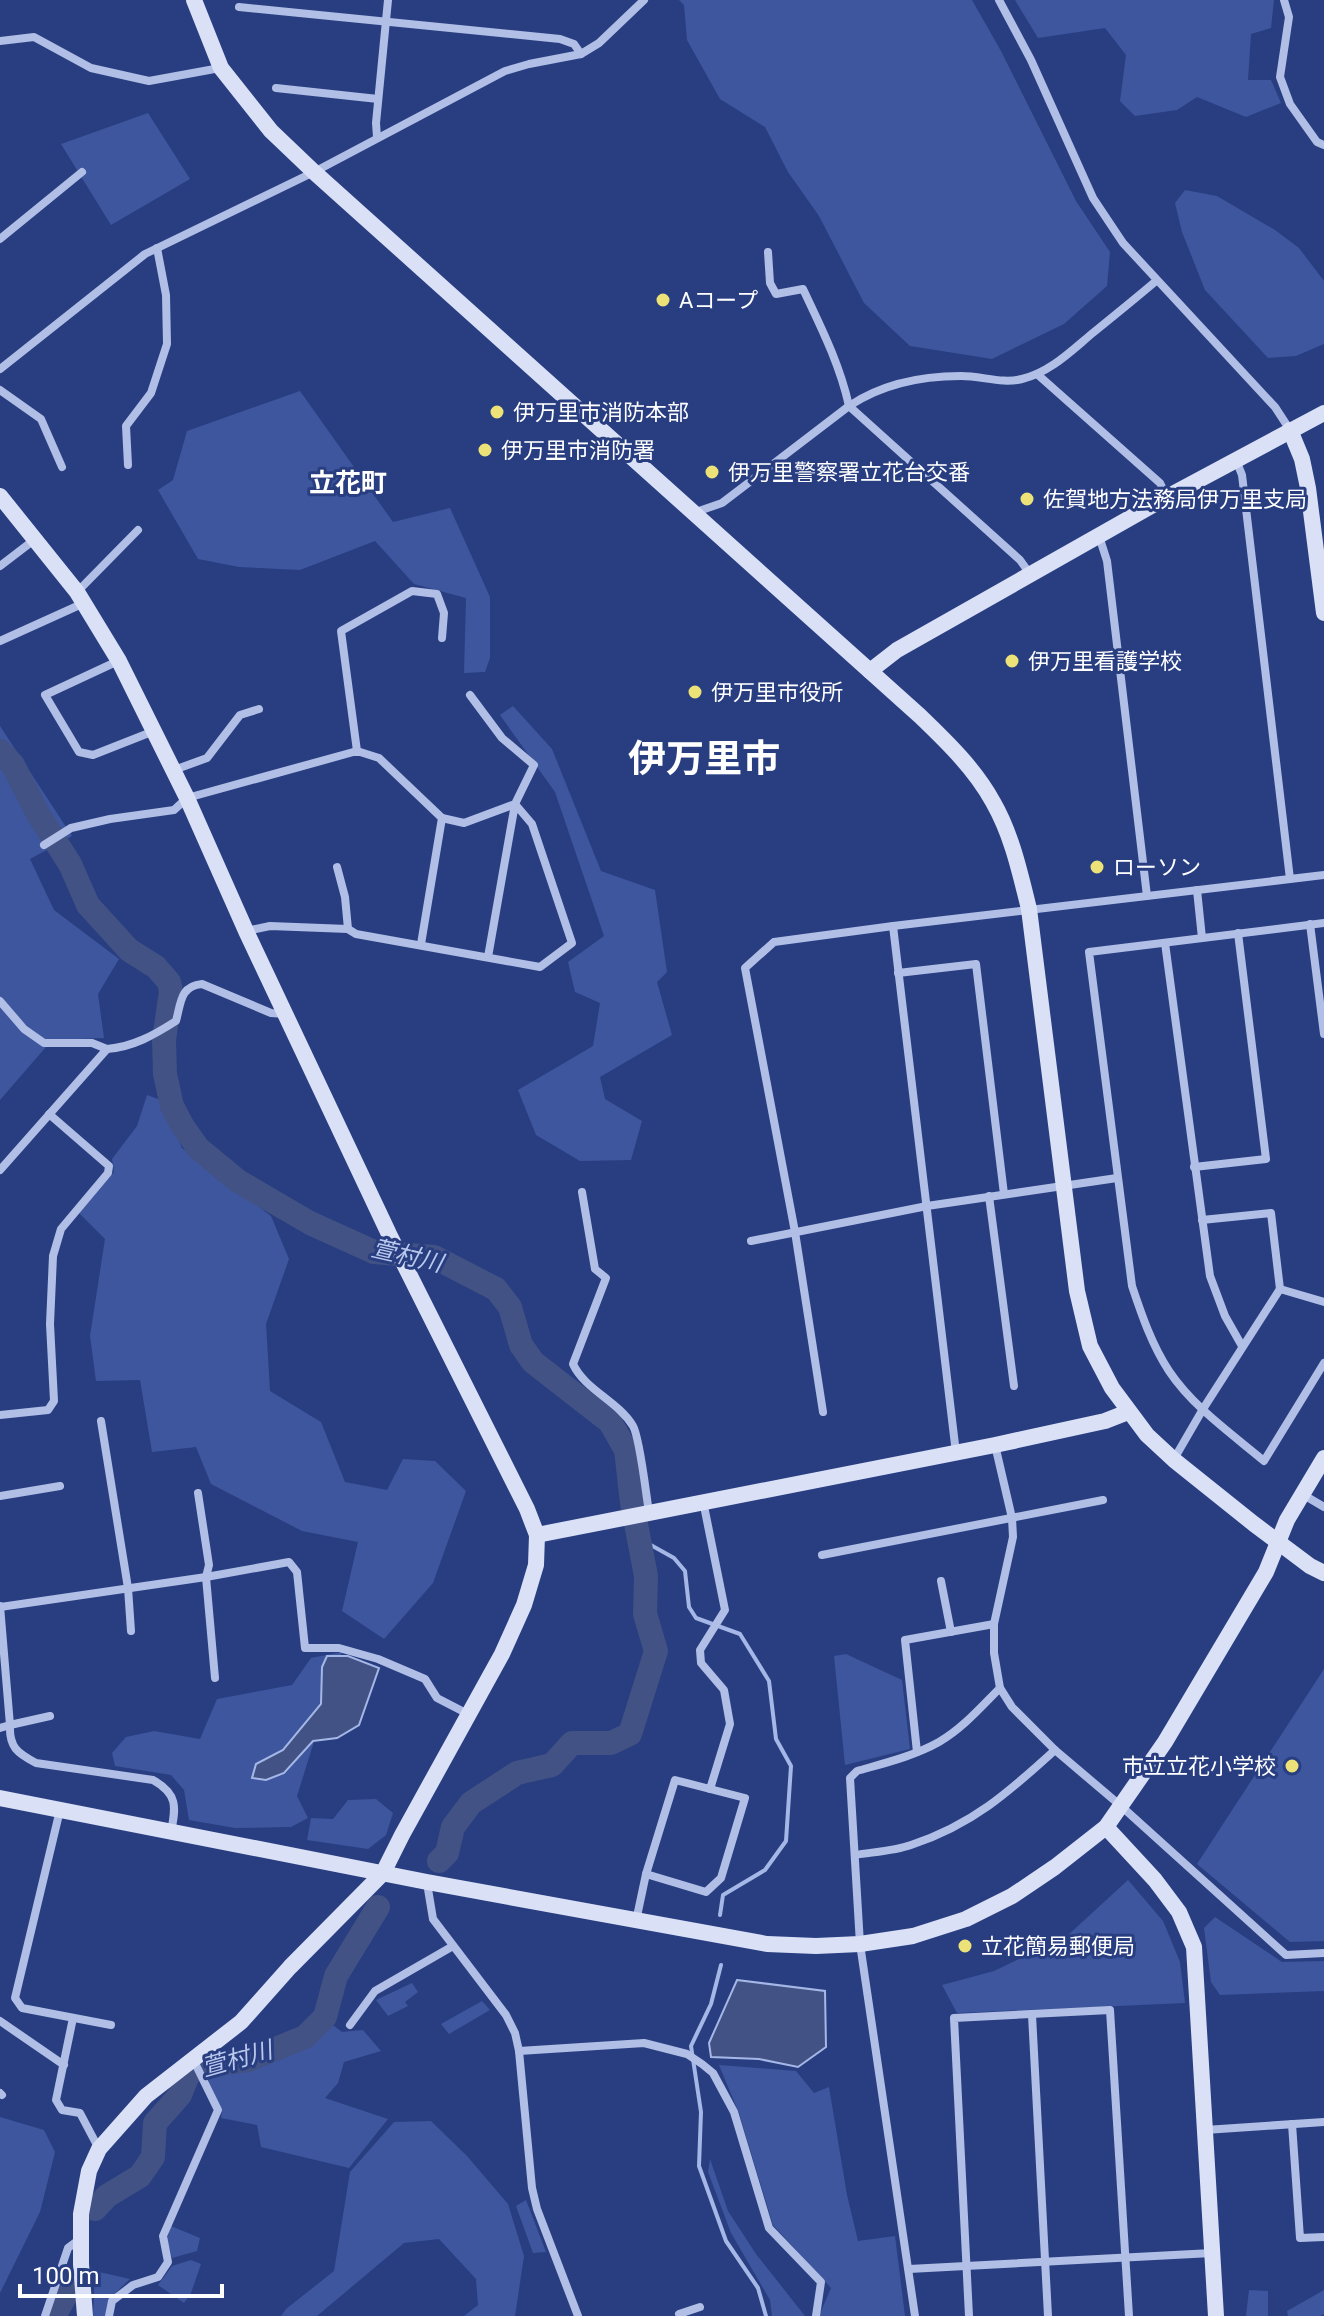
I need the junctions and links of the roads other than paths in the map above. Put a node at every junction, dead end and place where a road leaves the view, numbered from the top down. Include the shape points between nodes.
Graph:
1 (194, 0) edge
2 (388, 0) edge
3 (644, 0) edge
4 (999, 0) edge
5 (1284, 0) edge
6 (239, 7) dead end
7 (386, 22) junction
8 (0, 41) edge
9 (581, 54) junction
10 (221, 68) junction
11 (276, 88) dead end
12 (378, 99) junction
13 (377, 137) junction
14 (1324, 147) edge
15 (82, 172) dead end
16 (314, 172) junction
17 (0, 239) edge
18 (157, 248) junction
19 (768, 252) dead end
20 (1156, 281) junction
21 (0, 369) edge
22 (1037, 374) junction
23 (0, 390) edge
24 (849, 406) junction
25 (1324, 413) edge
26 (1290, 430) junction
27 (1236, 460) junction
28 (128, 465) dead end
29 (62, 467) dead end
30 (0, 496) edge
31 (1167, 497) junction
32 (694, 512) junction
33 (138, 530) dead end
34 (1099, 536) junction
35 (35, 540) junction
36 (0, 566) edge
37 (1031, 574) junction
38 (81, 598) junction
39 (1324, 606) edge
40 (1324, 613) edge
41 (442, 638) dead end
42 (0, 641) edge
43 (119, 661) junction
44 (870, 671) junction
45 (470, 695) dead end
46 (259, 709) dead end
47 (154, 731) junction
48 (357, 751) junction
49 (173, 771) junction
50 (187, 798) junction
51 (515, 804) junction
52 (442, 818) junction
53 (44, 845) dead end
54 (337, 867) dead end
55 (1324, 875) edge
56 (1290, 879) junction
57 (1197, 890) junction
58 (1147, 896) junction
59 (1029, 909) junction
60 (1324, 923) edge
61 (1310, 924) junction
62 (893, 926) junction
63 (348, 929) junction
64 (246, 931) junction
65 (1238, 933) junction
66 (1202, 938) junction
67 (1165, 943) junction
68 (421, 944) junction
69 (488, 957) junction
70 (898, 973) junction
71 (0, 1001) edge
72 (286, 1014) junction
73 (1324, 1034) edge
74 (107, 1049) junction
75 (49, 1114) junction
76 (1194, 1167) junction
77 (0, 1170) edge
78 (1117, 1178) junction
79 (1064, 1185) junction
80 (582, 1192) dead end
81 (1004, 1194) junction
82 (989, 1196) junction
83 (927, 1206) junction
84 (1202, 1220) junction
85 (795, 1232) junction
86 (751, 1241) dead end
87 (1280, 1289) junction
88 (1324, 1302) edge
89 (1242, 1346) junction
90 (1324, 1363) edge
91 (1014, 1386) dead end
92 (1203, 1409) junction
93 (823, 1412) dead end
94 (1128, 1412) junction
95 (0, 1415) edge
96 (101, 1421) dead end
97 (995, 1445) junction
98 (956, 1453) junction
99 (1324, 1458) edge
100 (1174, 1460) junction
101 (60, 1486) dead end
102 (198, 1493) dead end
103 (1302, 1494) junction
104 (0, 1496) edge
105 (1103, 1500) dead end
106 (703, 1501) junction
107 (1324, 1507) edge
108 (649, 1512) junction
109 (1012, 1518) junction
110 (537, 1535) junction
111 (1278, 1542) junction
112 (822, 1555) dead end
113 (1324, 1573) edge
114 (206, 1577) junction
115 (941, 1581) dead end
116 (128, 1588) junction
117 (0, 1606) edge
118 (994, 1624) junction
119 (131, 1631) dead end
120 (951, 1632) junction
121 (3, 1655) edge
122 (215, 1678) dead end
123 (1000, 1688) junction
124 (469, 1715) junction
125 (50, 1716) dead end
126 (10, 1725) junction
127 (0, 1728) edge
128 (1055, 1750) junction
129 (917, 1752) junction
130 (710, 1789) junction
131 (0, 1798) edge
132 (1121, 1806) junction
133 (60, 1810) junction
134 (1106, 1827) junction
135 (171, 1832) junction
136 (855, 1855) junction
137 (383, 1873) junction
138 (646, 1874) junction
139 (427, 1882) junction
140 (636, 1922) junction
141 (860, 1944) junction
142 (453, 1946) junction
143 (1324, 1953) edge
144 (1032, 2015) junction
145 (73, 2018) junction
146 (0, 2021) edge
147 (111, 2025) dead end
148 (350, 2025) dead end
149 (519, 2051) junction
150 (64, 2065) junction
151 (197, 2065) junction
152 (1324, 2122) edge
153 (1292, 2124) junction
154 (1205, 2130) junction
155 (99, 2149) junction
156 (1324, 2237) edge
157 (80, 2239) junction
158 (1212, 2253) junction
159 (1126, 2258) junction
160 (1045, 2262) junction
161 (965, 2265) junction
162 (909, 2269) junction
163 (700, 2307) dead end
164 (45, 2316) edge
165 (85, 2316) edge
166 (109, 2316) edge
167 (578, 2316) edge
168 (680, 2316) edge
169 (816, 2316) edge
170 (915, 2316) edge
171 (969, 2316) edge
172 (1048, 2316) edge
173 (1129, 2316) edge
174 (1216, 2316) edge

1 - 10 street
2 - 7 street
3 - 9 street
4 - 20 street via 1093,198
5 - 14 street via 1289,17 1280,77 1290,104
6 - 7 street
7 - 9 street via 560,39 574,44
7 - 12 street
8 - 10 street via 34,37 91,68 149,81
9 - 13 street via 505,71
10 - 16 street via 271,131
11 - 12 street
12 - 13 street
13 - 16 street
15 - 17 street
16 - 18 street
16 - 32 street
18 - 21 street
18 - 28 street via 166,295 167,344 151,393 126,426
19 - 24 street via 776,294 803,289
20 - 22 street
20 - 26 street via 1275,407
22 - 24 street via 1020,380 961,376 906,381 884,386
22 - 31 street via 1160,483
23 - 29 street via 41,419
24 - 32 street via 722,503
24 - 37 street
25 - 26 street
26 - 27 street
26 - 39 street via 1308,488
27 - 31 street
27 - 56 street via 1242,475
30 - 35 street
31 - 34 street
32 - 44 street
33 - 38 street
34 - 37 street
34 - 58 street via 1107,561
35 - 36 street
35 - 38 street
37 - 44 street via 897,650
38 - 42 street
38 - 43 street
39 - 40 street
41 - 48 street via 444,613 437,594 412,591 341,631
43 - 47 street
43 - 47 street via 45,695 79,752 93,755
44 - 59 street via 956,751 993,802 1014,851
45 - 51 street via 502,738 534,765
46 - 49 street via 240,715 207,758
47 - 49 street
48 - 50 street
48 - 52 street via 379,758
49 - 50 street
50 - 53 street via 174,810 71,828
50 - 64 street
51 - 52 street via 464,823
51 - 69 street
51 - 69 street via 532,824 572,943 540,967
52 - 68 street
54 - 63 street
55 - 56 street
56 - 57 street
57 - 58 street
57 - 66 street
58 - 59 street
59 - 62 street
59 - 79 street
60 - 61 street
61 - 65 street
61 - 73 street
62 - 70 street
62 - 85 street via 774,942 745,968
63 - 64 street via 270,926
63 - 68 street
64 - 72 street
65 - 66 street
65 - 76 street via 1266,1159
66 - 67 street
67 - 76 street
67 - 78 street via 1089,952
68 - 69 street
70 - 81 street via 976,964
70 - 83 street
71 - 74 street via 44,1043 92,1043
72 - 74 street via 271,1013 202,984 191,985 184,990 176,1021 154,1035
72 - 110 street
74 - 75 street
75 - 77 street
75 - 95 street via 109,1166 108,1173 61,1229 53,1256 54,1401 48,1410
76 - 84 street
78 - 79 street
78 - 92 street via 1132,1286 1147,1330 1170,1373
79 - 81 street
79 - 94 street via 1077,1291 1090,1346
80 - 108 street via 595,1269 606,1278 573,1364 635,1428
81 - 82 street
82 - 83 street
82 - 91 street
83 - 85 street
83 - 98 street
84 - 87 street via 1271,1213
84 - 89 street via 1210,1276
85 - 86 street
85 - 93 street
87 - 88 street
87 - 89 street
89 - 92 street
90 - 92 street via 1264,1461
92 - 100 street
94 - 97 street
94 - 100 street
96 - 116 street
97 - 98 street
97 - 109 street
98 - 106 street
99 - 103 street
100 - 111 street
101 - 104 street
102 - 114 street via 209,1565
103 - 107 street
103 - 111 street
105 - 109 street
106 - 108 street
106 - 130 street via 725,1610 700,1650 701,1663 724,1690 730,1724
108 - 110 street
109 - 112 street
109 - 118 street via 1013,1537
110 - 124 street via 536,1565 524,1605
111 - 113 street
111 - 132 street via 1266,1572 1165,1742
114 - 116 street
114 - 122 street
114 - 124 street via 289,1562 297,1572 305,1648 339,1648 378,1659 425,1679 437,1698
115 - 120 street
116 - 117 street
116 - 119 street
117 - 121 street
118 - 120 street
118 - 123 street
120 - 129 street via 905,1640
121 - 126 street
123 - 128 street
123 - 129 street via 952,1733
124 - 137 street
125 - 126 street
126 - 127 street
126 - 135 street via 10,1739 20,1754 36,1763 153,1780 165,1787 174,1801
128 - 132 street
128 - 136 street via 1003,1797 953,1828 908,1846
129 - 136 street via 850,1778
130 - 138 street via 675,1780
130 - 138 street via 745,1798 721,1878 706,1892
131 - 133 street
132 - 134 street
132 - 143 street via 1286,1955
133 - 135 street
133 - 145 street via 15,1998 22,2008
134 - 141 street via 1012,1896 966,1919 913,1936
134 - 154 street via 1179,1912 1194,1947
135 - 137 street
136 - 141 street
137 - 139 street
137 - 151 street
138 - 140 street
139 - 140 street
139 - 142 street via 433,1919
140 - 141 street via 767,1944
141 - 162 street
142 - 148 street via 375,1991
142 - 149 street via 506,2015
144 - 159 street via 1110,2010
144 - 160 street
144 - 161 street via 954,2018
145 - 147 street
145 - 150 street
146 - 150 street
149 - 167 street via 532,2188
149 - 169 street via 644,2043 687,2054 713,2073 734,2112 769,2228 821,2282
150 - 155 street via 56,2100 62,2110 80,2113
151 - 155 street via 146,2096
151 - 166 street via 218,2110 163,2236 168,2262 158,2277 133,2285 112,2301
152 - 153 street
153 - 154 street
153 - 156 street via 1300,2238
154 - 158 street
155 - 157 street via 89,2171
157 - 164 street via 68,2248
157 - 165 street
158 - 159 street
158 - 174 street
159 - 160 street
159 - 173 street
160 - 161 street
160 - 172 street
161 - 162 street
161 - 171 street
162 - 170 street
163 - 168 street

